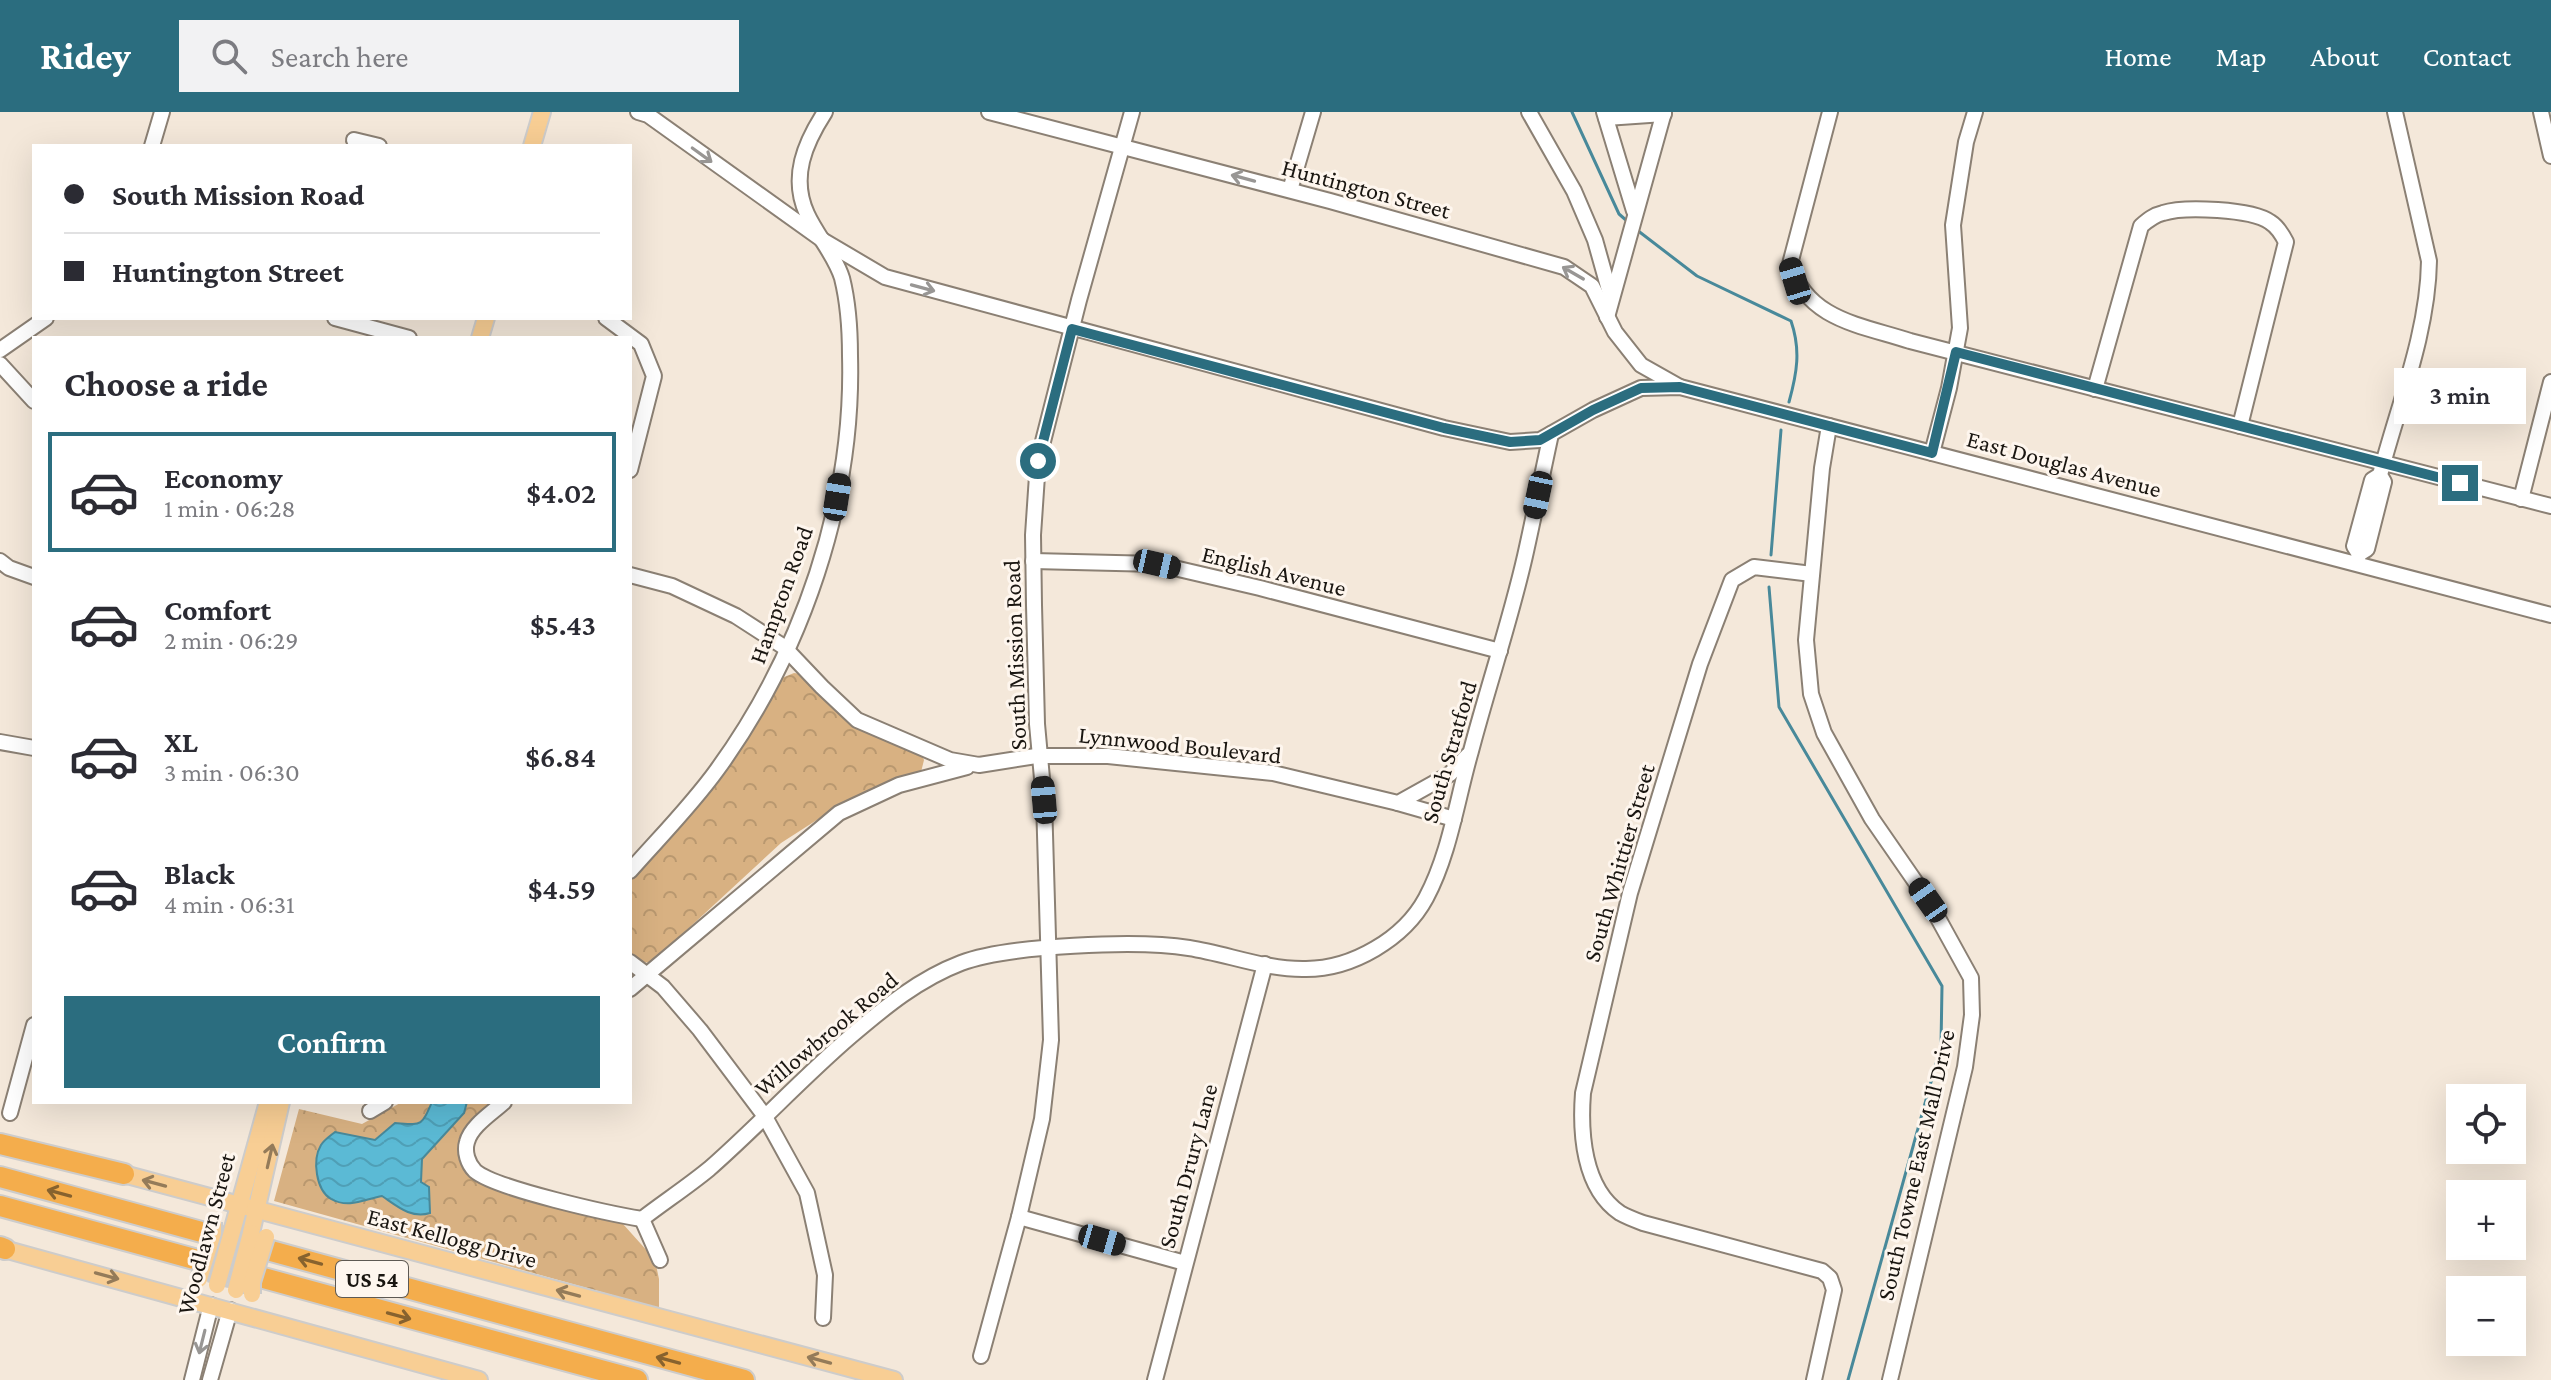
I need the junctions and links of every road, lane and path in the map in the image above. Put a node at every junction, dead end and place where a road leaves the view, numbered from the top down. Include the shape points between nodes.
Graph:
1 (162, 112) edge
2 (542, 112) edge
3 (638, 112) edge
4 (825, 112) edge
5 (989, 112) edge
6 (1132, 112) edge
7 (1313, 112) edge
8 (1529, 112) edge
9 (1830, 112) edge
10 (1975, 112) edge
11 (2395, 112) edge
12 (2541, 112) edge
13 (1664, 113) edge
14 (1605, 115) edge
15 (354, 140) dead end
16 (153, 144) edge
17 (371, 144) edge
18 (533, 144) edge
19 (1120, 146) junction
20 (2551, 156) edge
21 (1290, 190) junction
22 (1635, 215) junction
23 (824, 241) junction
24 (1612, 300) junction
25 (1607, 317) junction
26 (43, 320) edge
27 (342, 320) edge
28 (609, 320) edge
29 (1072, 329) junction
30 (402, 336) edge
31 (630, 336) edge
32 (632, 337) edge
33 (0, 350) edge
34 (1956, 352) junction
35 (0, 364) edge
36 (2551, 382) edge
37 (1680, 387) junction
38 (2095, 389) junction
39 (32, 399) edge
40 (1829, 426) junction
41 (2240, 426) junction
42 (1551, 434) junction
43 (1932, 453) junction
44 (632, 462) edge
45 (2382, 469) junction
46 (2521, 499) junction
47 (2551, 506) edge
48 (2358, 559) junction
49 (0, 561) edge
50 (1033, 561) junction
51 (1812, 574) junction
52 (32, 576) edge
53 (632, 576) edge
54 (2551, 615) edge
55 (788, 651) junction
56 (1500, 651) junction
57 (0, 742) edge
58 (32, 748) edge
59 (1471, 749) junction
60 (1040, 756) junction
61 (979, 765) junction
62 (1398, 803) junction
63 (1454, 819) junction
64 (632, 869) edge
65 (1048, 949) junction
66 (632, 964) edge
67 (1265, 964) junction
68 (647, 975) junction
69 (632, 987) edge
70 (32, 1032) edge
71 (267, 1104) edge
72 (281, 1104) edge
73 (382, 1104) edge
74 (502, 1104) edge
75 (370, 1111) dead end
76 (10, 1113) dead end
77 (764, 1115) junction
78 (0, 1135) edge
79 (0, 1144) edge
80 (124, 1174) junction
81 (0, 1177) edge
82 (188, 1192) junction
83 (239, 1205) junction
84 (0, 1206) edge
85 (258, 1210) junction
86 (1019, 1217) junction
87 (642, 1219) junction
88 (298, 1222) junction
89 (258, 1235) junction
90 (2, 1248) edge
91 (660, 1260) dead end
92 (1185, 1263) junction
93 (166, 1292) junction
94 (244, 1292) junction
95 (211, 1305) junction
96 (230, 1310) junction
97 (823, 1318) dead end
98 (275, 1323) junction
99 (503, 1345) junction
100 (981, 1356) dead end
101 (709, 1371) junction
102 (192, 1380) edge
103 (210, 1380) edge
104 (479, 1380) edge
105 (616, 1380) edge
106 (637, 1380) edge
107 (744, 1380) edge
108 (751, 1380) edge
109 (894, 1380) edge
110 (1155, 1380) edge
111 (1814, 1380) edge
112 (1890, 1380) edge

1 - 16 street
2 - 18 main road
3 -> 23 street, East Douglas Avenue
4 - 23 street, Hampton Road via 808,137 800,171 807,215
5 - 19 street, Huntington Street
6 - 19 street, South Mission Road
7 - 21 street
8 - 24 street via 1574,191
9 - 34 street via 1790,264 1795,281 1830,315
10 - 34 street via 1953,225 1960,328
11 - 45 street via 2429,261 2429,282
12 - 20 street
13 - 14 street
13 - 22 street
14 - 22 street
15 - 17 street
21 -> 19 street, Huntington Street
19 - 29 street, South Mission Road
25 -> 21 street, Huntington Street via 1592,286 1564,267
22 - 24 street
23 -> 29 street, East Douglas Avenue via 885,277
23 - 55 street, Hampton Road via 841,276 846,308 847,441 826,542
24 - 25 street
25 - 37 street, Huntington Street via 1641,365
26 - 33 street
27 - 30 street
28 - 31 street
29 - 42 street, East Douglas Avenue via 1444,428 1510,442
29 - 50 street, South Mission Road via 1038,461
32 - 44 street via 641,344 654,376
34 - 38 street
34 - 43 street
35 - 39 street
36 - 46 street
37 - 40 street, East Douglas Avenue
37 - 42 street, East Douglas Avenue via 1641,388
38 - 41 street
38 - 41 street via 2141,226 2165,212 2241,213 2268,219 2286,242
40 - 43 street, East Douglas Avenue
40 - 51 street, South Towne East Mall Drive
41 - 45 street
42 - 56 street, South Stratford
43 - 48 street, East Douglas Avenue
45 - 46 street
45 - 48 street via 2384,482 2367,549
46 - 47 street
48 - 54 street, East Douglas Avenue
49 - 52 street
50 - 56 street, English Avenue via 1157,564
50 - 60 street, South Mission Road
51 - 111 street, South Whittier Street via 1754,567 1732,580 1700,664 1630,893 1582,1108 1583,1140 1594,1183 1613,1207 1643,1223 1817,1270 1830,1278 1834,1290
51 - 112 street, South Towne East Mall Drive via 1806,640 1811,694 1824,733 1971,978 1965,1067
53 - 55 street, Lynnwood Boulevard via 672,586 736,616
55 - 61 street, Lynnwood Boulevard via 857,720 950,760
55 - 64 street, Hampton Road via 716,772
56 - 59 street, South Stratford
57 - 58 street
59 - 62 street via 1450,774
59 - 63 street, South Stratford
60 - 61 street, Lynnwood Boulevard
60 - 62 street, Lynnwood Boulevard via 1108,756 1273,773
60 - 65 street, South Mission Road
61 - 68 street via 899,785 839,813
62 - 63 street, Lynnwood Boulevard
63 - 67 street, South Stratford via 1426,899 1394,936 1340,964 1305,969
65 - 67 street, Willowbrook Road via 1187,947
65 - 77 street, Willowbrook Road via 962,962 897,996
65 - 86 street, South Mission Road via 1049,1056 1042,1119
66 - 68 street
67 - 92 street, South Drury Lane
68 - 69 street
68 - 77 street via 700,1030
70 - 76 street
71 - 83 main road, Woodlawn Street
85 -> 72 main road, Woodlawn Street
73 - 75 street
74 - 87 street via 467,1140 465,1151 476,1172 613,1215
77 - 87 street, Willowbrook Road via 708,1169
77 - 97 street via 807,1193 825,1275
78 - 80 main road, East Kellogg Drive
79 - 80 highway
82 -> 80 main road, East Kellogg Drive
101 -> 81 highway, US 54
82 - 83 main road, East Kellogg Drive
82 - 93 main road, bridge via 206,1206 213,1233 199,1279 183,1290
83 - 85 main road, East Kellogg Drive
83 - 95 main road, Woodlawn Street, bridge
84 -> 99 highway, US 54
85 - 88 main road, East Kellogg Drive
85 - 89 main road, Woodlawn Street
86 - 92 street
86 - 100 street, South Mission Road
87 - 91 street
88 - 89 main road
109 -> 88 main road, East Kellogg Drive
89 - 94 main road, Woodlawn Street, bridge via 252,1282
90 -> 93 main road
92 - 110 street, South Drury Lane
93 - 95 main road
94 - 96 main road, Woodlawn Street
94 - 98 main road
95 - 96 main road
95 -> 102 street, Woodlawn Street
96 - 98 main road
96 - 103 street, Woodlawn Street
98 - 104 main road
99 - 105 highway
99 - 106 highway, US 54
101 - 107 highway, US 54
101 - 108 highway

